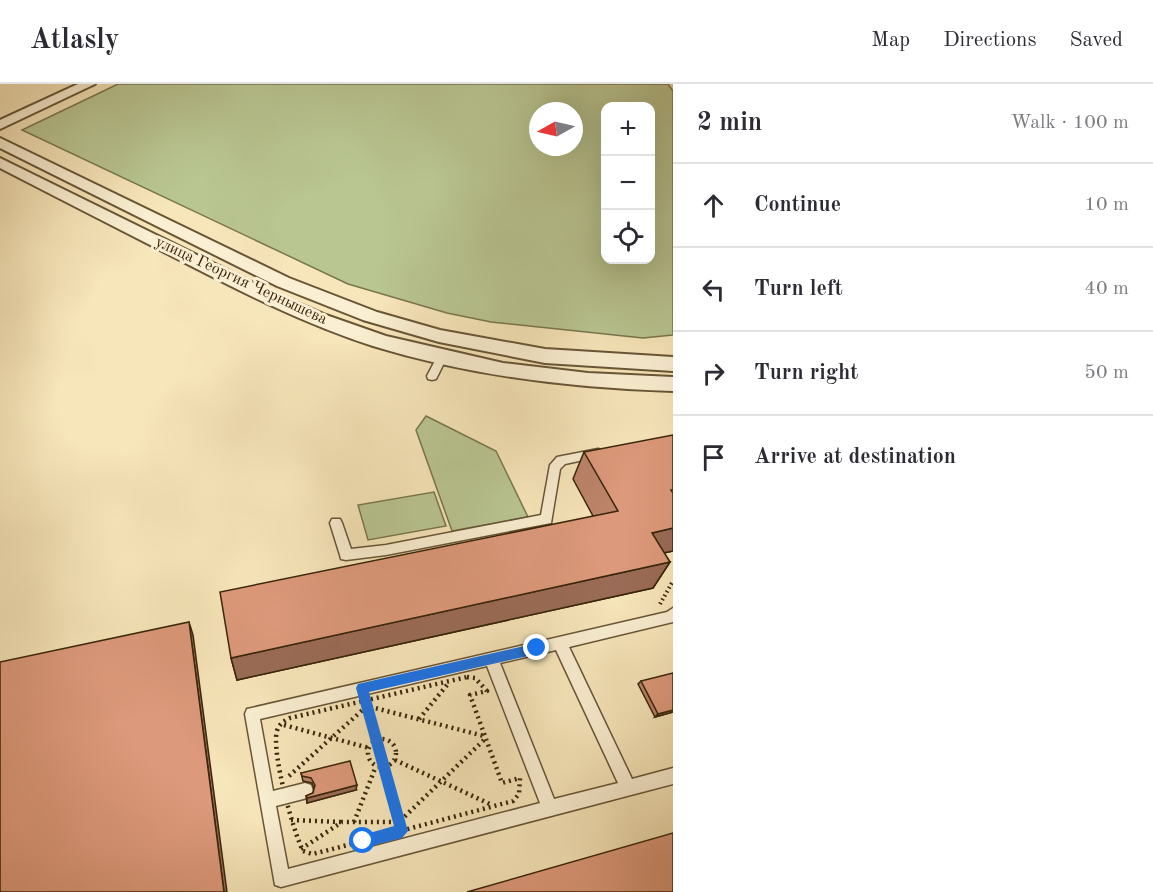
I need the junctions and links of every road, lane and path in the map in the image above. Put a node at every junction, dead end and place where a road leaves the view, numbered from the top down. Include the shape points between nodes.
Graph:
1 (74, 84) edge
2 (89, 84) edge
3 (0, 118) edge
4 (0, 125) edge
5 (0, 142) edge
6 (0, 162) edge
7 (442, 357) junction
8 (673, 364) edge
9 (432, 376) dead end
10 (673, 384) edge
11 (606, 451) edge
12 (336, 523) dead end
13 (673, 614) edge
14 (560, 643) junction
15 (490, 659) junction
16 (451, 681) junction
17 (365, 698) junction
18 (419, 719) junction
19 (281, 724) junction
20 (486, 737) junction
21 (332, 738) junction
22 (376, 740) junction
23 (369, 748) junction
24 (395, 760) junction
25 (376, 766) junction
26 (384, 768) junction
27 (673, 776) edge
28 (283, 778) junction
29 (441, 782) junction
30 (628, 788) junction
31 (305, 791) dead end
32 (286, 795) junction
33 (267, 800) junction
34 (495, 806) junction
35 (550, 808) junction
36 (291, 820) junction
37 (342, 822) junction
38 (354, 822) junction
39 (399, 822) junction
40 (404, 838) junction
41 (301, 849) junction

1 - 3 street
2 - 4 street
5 - 8 street, улица Георгия Чернышева via 283,282 370,316 439,336 546,356
6 - 7 street, улица Георгия Чернышева via 281,303 338,327
7 - 9 lane
7 - 10 street, улица Георгия Чернышева via 510,372
11 - 12 lane via 561,460 554,468 547,519 346,555
13 - 14 lane
14 - 15 lane
14 - 30 lane
15 - 17 lane
15 - 35 lane
16 - 17 path
16 - 18 path
16 - 20 path via 475,678 487,691 470,695
17 - 18 path
17 - 19 path via 290,718
17 - 21 path
17 - 22 path
17 - 33 lane via 252,714
18 - 20 path
19 - 21 path
19 - 28 path via 275,740
20 - 29 path
20 - 34 path via 502,783 520,778 521,783 513,801
21 - 23 path
21 - 28 path
22 - 23 path
22 - 24 path via 386,739 394,745
22 - 26 path
23 - 25 path via 369,758
24 - 26 path
24 - 29 path
25 - 26 path
25 - 38 path
26 - 39 path
27 - 30 lane
28 - 32 path
29 - 34 path
29 - 39 path
30 - 35 lane
31 - 32 lane
32 - 33 lane
32 - 36 path
33 - 40 lane via 280,879
34 - 40 path
35 - 40 lane
36 - 37 path
36 - 41 path
37 - 38 path
37 - 41 path
38 - 39 path
39 - 40 path
40 - 41 path via 312,854

